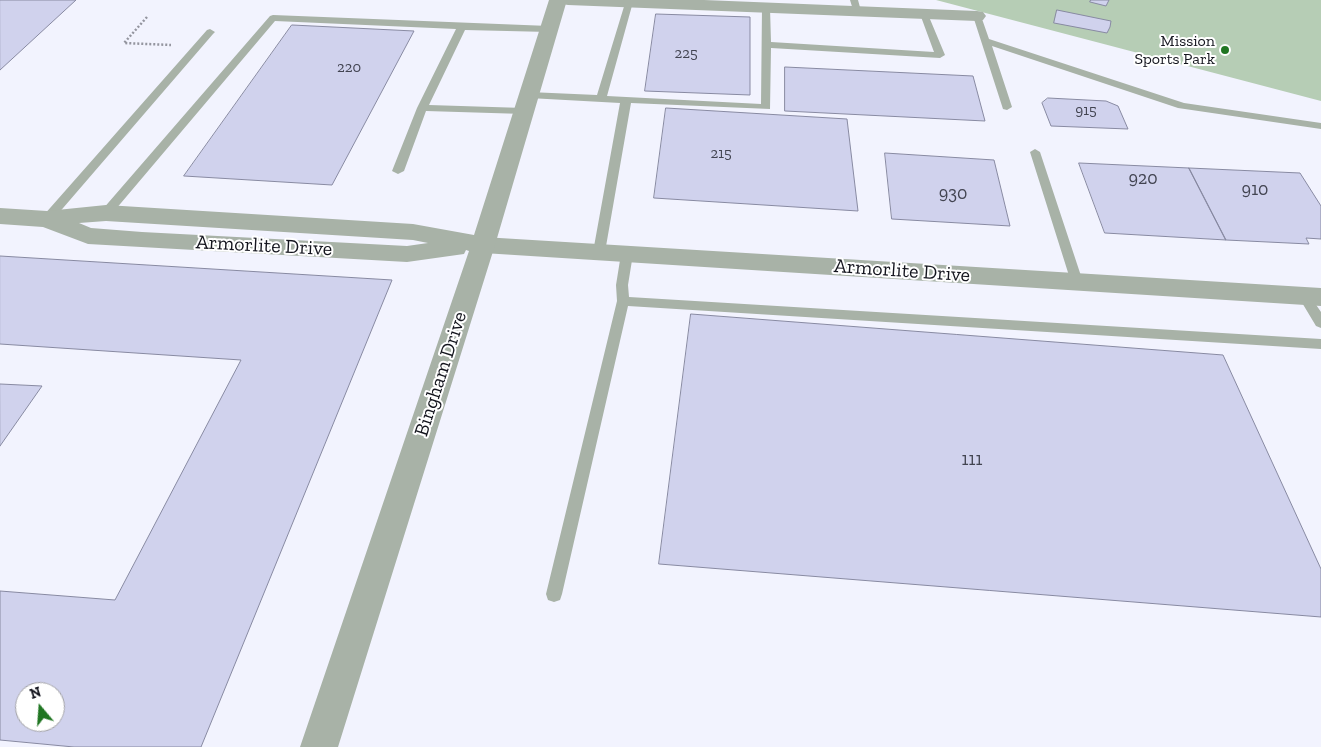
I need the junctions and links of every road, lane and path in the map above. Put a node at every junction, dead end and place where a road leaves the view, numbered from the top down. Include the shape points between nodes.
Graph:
1 (558, 0) edge
2 (568, 0) edge
3 (629, 2) junction
4 (740, 3) edge
5 (856, 6) edge
6 (766, 8) junction
7 (924, 14) junction
8 (977, 16) joint
9 (147, 17) dead end
10 (462, 28) junction
11 (549, 29) junction
12 (210, 32) dead end
13 (985, 40) junction
14 (766, 45) junction
15 (174, 46) dead end
16 (601, 99) junction
17 (626, 100) junction
18 (526, 103) junction
19 (1007, 107) dead end
20 (422, 108) junction
21 (1321, 126) edge
22 (1035, 152) dead end
23 (398, 171) dead end
24 (106, 213) junction
25 (0, 216) edge
26 (47, 219) junction
27 (483, 245) junction
28 (599, 252) junction
29 (627, 254) junction
30 (1077, 282) junction
31 (1312, 296) edge
32 (623, 301) junction
33 (1321, 323) edge
34 (1321, 344) edge
35 (554, 594) dead end
36 (319, 747) edge

1 - 11 street, Bingham Drive
2 - 3 street
3 - 4 street
3 - 16 lane
4 - 6 street
5 - 6 street
5 - 7 street
6 - 14 lane
7 - 8 street
7 - 14 lane via 940,55
8 - 13 lane
9 - 15 path via 124,43
10 - 11 lane
10 - 20 lane
10 - 24 lane via 274,18
11 - 18 street, Bingham Drive
12 - 26 lane
13 - 19 lane
13 - 21 lane via 1182,106
14 - 17 lane via 766,107
16 - 17 lane
16 - 18 lane
17 - 28 lane
18 - 20 lane
18 - 27 street, Bingham Drive
20 - 23 lane
22 - 30 lane
24 - 26 street, Armorlite Drive
24 - 27 street, Armorlite Drive via 413,232
25 - 26 street, Armorlite Drive
26 - 27 street, Armorlite Drive via 88,236 221,244 407,254
27 - 28 street, Armorlite Drive
27 - 36 street, Bingham Drive
28 - 29 street, Armorlite Drive
29 - 30 street, Armorlite Drive
29 - 32 lane
30 - 31 street, Armorlite Drive
31 - 33 lane
32 - 34 lane
32 - 35 lane

